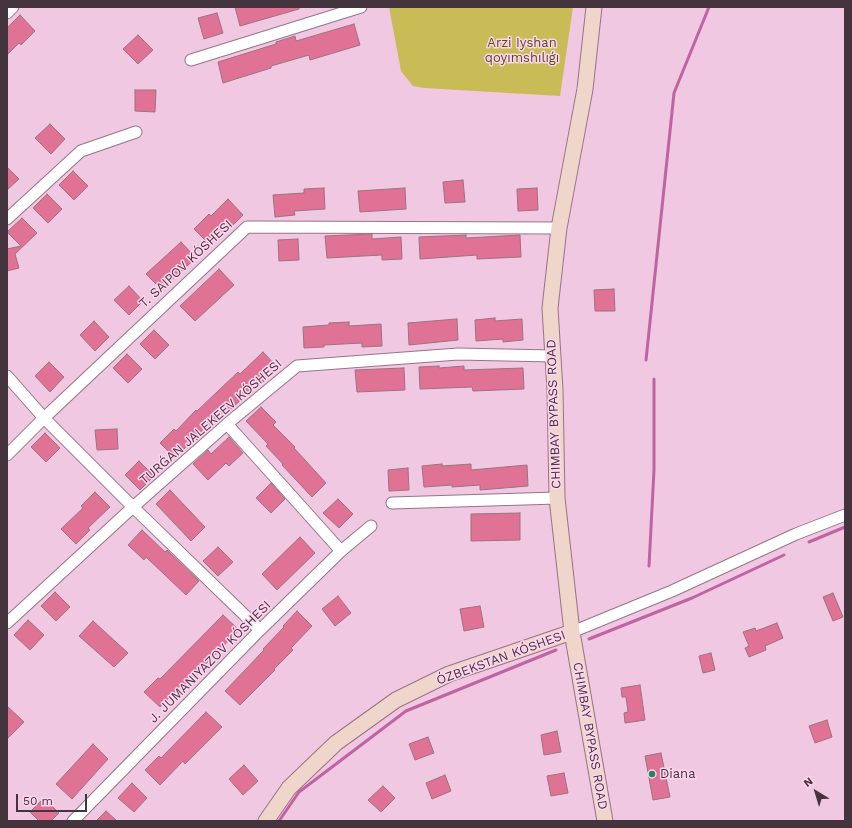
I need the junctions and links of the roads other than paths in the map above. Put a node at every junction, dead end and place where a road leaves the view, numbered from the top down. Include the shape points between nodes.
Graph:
1 (13, 7) edge
2 (361, 7) edge
3 (594, 7) edge
4 (7, 13) edge
5 (191, 60) dead end
6 (136, 132) dead end
7 (7, 219) edge
8 (559, 228) junction
9 (553, 356) junction
10 (7, 376) edge
11 (44, 418) junction
12 (227, 424) junction
13 (7, 456) edge
14 (558, 498) junction
15 (392, 503) dead end
16 (133, 507) junction
17 (845, 515) edge
18 (371, 526) dead end
19 (341, 551) junction
20 (7, 623) edge
21 (260, 630) junction
22 (572, 632) junction
23 (73, 821) edge
24 (266, 821) edge
25 (604, 821) edge

1 - 4 street
2 - 5 street
3 - 8 main road, CHIMBAY BYPASS ROAD via 585,89
6 - 7 street via 81,151
8 - 9 main road, CHIMBAY BYPASS ROAD via 550,308
8 - 11 street, T. SAIPOV KÓSHESI via 247,226
9 - 12 street, TURǴAN JALEKEEV KÓSHESI via 458,354 297,366
9 - 14 main road, CHIMBAY BYPASS ROAD
10 - 11 street
11 - 13 street, T. SAIPOV KÓSHESI
11 - 16 street
12 - 16 street, TURǴAN JALEKEEV KÓSHESI
12 - 19 street
14 - 15 street
14 - 22 main road, CHIMBAY BYPASS ROAD
16 - 20 street, TURǴAN JALEKEEV KÓSHESI
16 - 21 street
17 - 22 street via 796,534 672,592
18 - 19 street, J. JUMANIYAZOV KÓSHESI
19 - 21 street, J. JUMANIYAZOV KÓSHESI
21 - 23 street, J. JUMANIYAZOV KÓSHESI
22 - 24 main road, ÓZBEKSTAN KÓSHESI via 449,674 396,700 336,743 289,788
22 - 25 main road, CHIMBAY BYPASS ROAD

